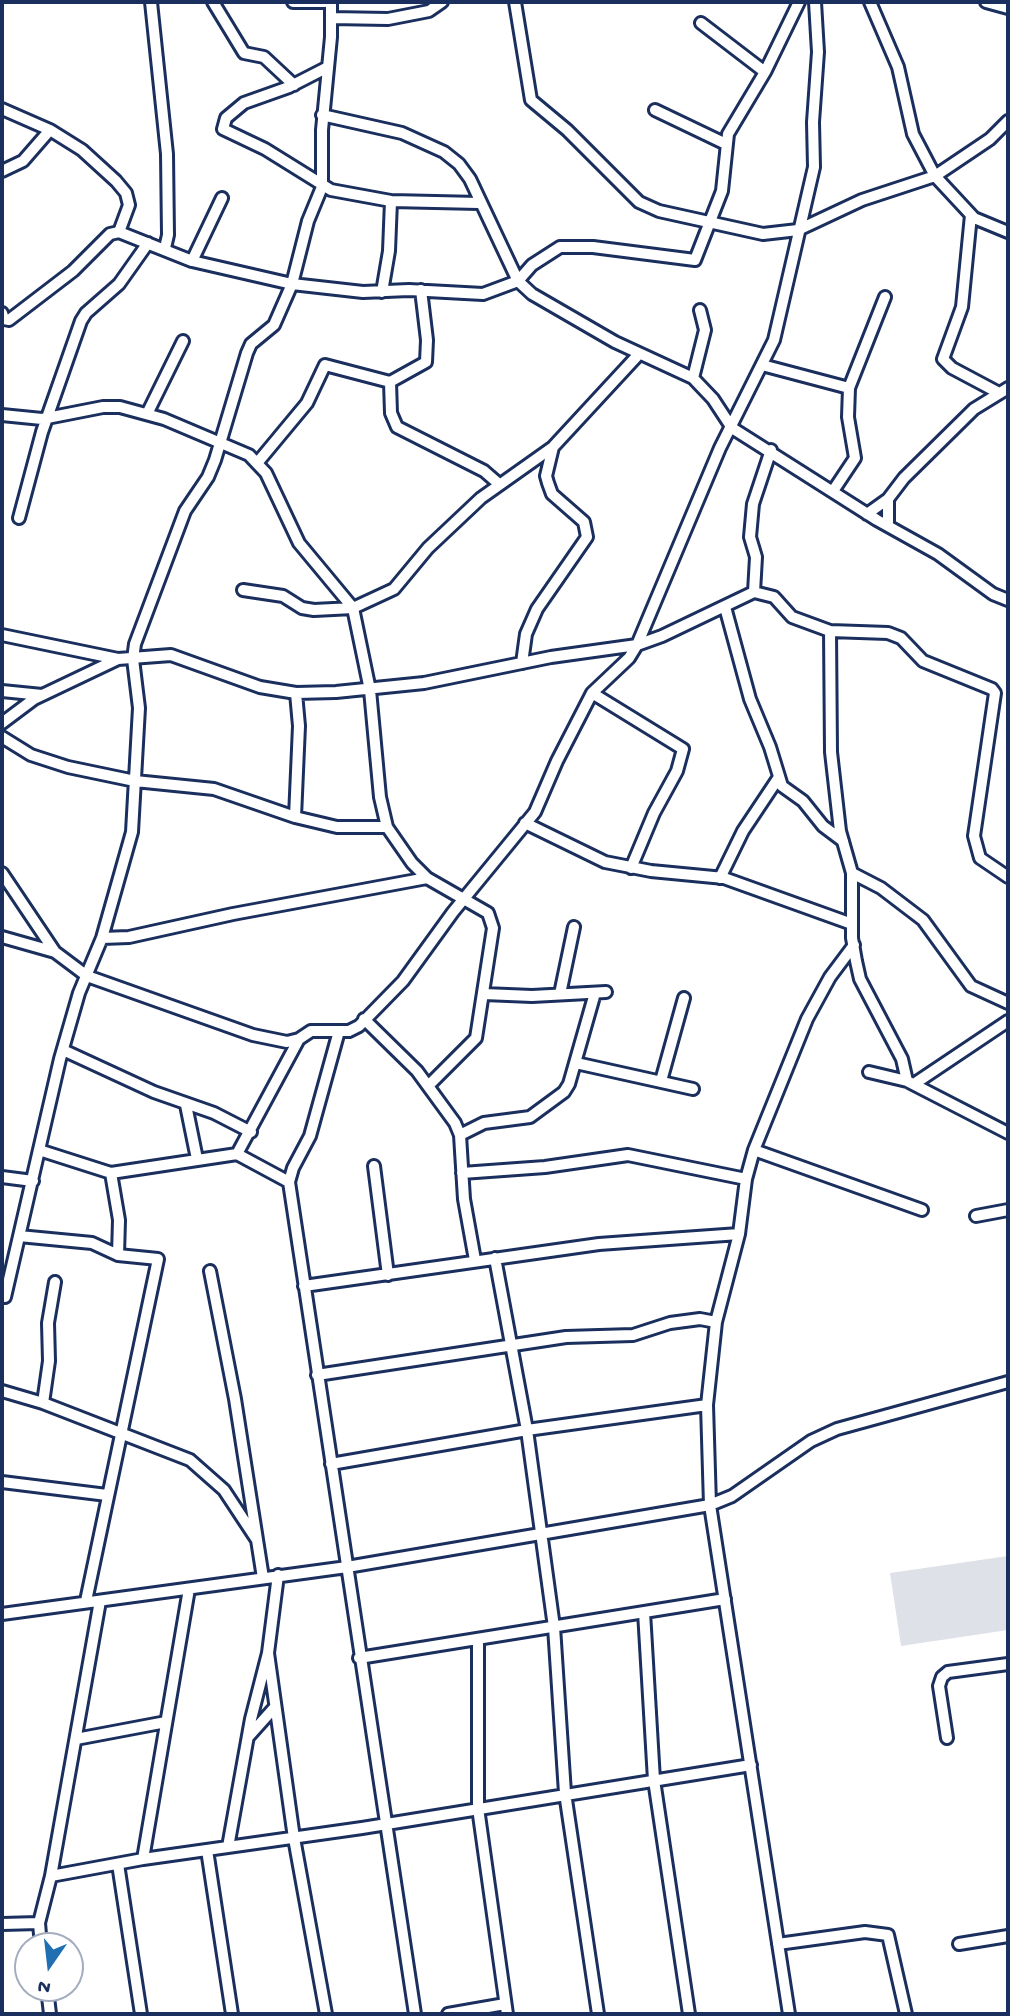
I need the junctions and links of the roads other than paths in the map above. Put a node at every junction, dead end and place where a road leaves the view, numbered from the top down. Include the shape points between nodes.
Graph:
1 (151, 2) edge
2 (213, 2) edge
3 (293, 2) edge
4 (325, 2) edge
5 (331, 2) edge
6 (442, 2) edge
7 (516, 2) edge
8 (799, 2) edge
9 (815, 2) edge
10 (870, 2) edge
11 (987, 2) edge
12 (1008, 9) edge
13 (331, 18) junction
14 (701, 23) dead end
15 (328, 66) junction
16 (765, 72) junction
17 (294, 85) junction
18 (2, 109) edge
19 (655, 110) dead end
20 (323, 115) junction
21 (1008, 121) edge
22 (50, 130) junction
23 (726, 144) junction
24 (2, 171) edge
25 (935, 176) junction
26 (322, 187) junction
27 (222, 198) dead end
28 (391, 201) junction
29 (479, 202) junction
30 (971, 215) junction
31 (708, 221) junction
32 (799, 230) junction
33 (119, 232) junction
34 (1008, 232) edge
35 (148, 243) junction
36 (165, 248) junction
37 (192, 261) junction
38 (517, 281) junction
39 (292, 284) junction
40 (421, 290) junction
41 (382, 292) junction
42 (885, 297) dead end
43 (700, 310) dead end
44 (2, 313) edge
45 (183, 341) dead end
46 (639, 354) junction
47 (762, 365) junction
48 (693, 378) junction
49 (390, 382) junction
50 (849, 388) junction
51 (1003, 390) edge
52 (147, 414) junction
53 (2, 415) edge
54 (49, 418) junction
55 (732, 428) junction
56 (220, 445) junction
57 (553, 447) junction
58 (771, 450) junction
59 (258, 462) junction
60 (499, 484) junction
61 (833, 491) junction
62 (888, 499) junction
63 (867, 514) junction
64 (19, 518) dead end
65 (888, 525) junction
66 (243, 590) dead end
67 (754, 592) junction
68 (1008, 600) edge
69 (725, 607) junction
70 (353, 608) junction
71 (830, 631) junction
72 (2, 635) edge
73 (637, 645) junction
74 (118, 659) junction
75 (133, 659) junction
76 (522, 663) junction
77 (370, 690) junction
78 (2, 691) edge
79 (296, 693) junction
80 (592, 694) junction
81 (42, 695) junction
82 (3, 721) edge
83 (4, 738) edge
84 (779, 777) junction
85 (135, 781) junction
86 (295, 817) junction
87 (526, 823) junction
88 (387, 827) junction
89 (843, 841) junction
90 (631, 868) junction
91 (2, 873) edge
92 (852, 873) junction
93 (1008, 877) edge
94 (427, 878) junction
95 (720, 878) junction
96 (448, 892) junction
97 (466, 900) junction
98 (453, 912) junction
99 (852, 924) junction
100 (574, 927) dead end
101 (2, 937) edge
102 (102, 938) junction
103 (853, 945) junction
104 (55, 952) junction
105 (87, 976) junction
106 (484, 994) junction
107 (560, 994) junction
108 (684, 998) dead end
109 (1008, 1003) edge
110 (364, 1019) junction
111 (1008, 1021) edge
112 (339, 1031) junction
113 (299, 1039) junction
114 (63, 1050) junction
115 (576, 1063) junction
116 (869, 1072) dead end
117 (661, 1081) junction
118 (910, 1082) junction
119 (429, 1085) junction
120 (693, 1089) dead end
121 (186, 1105) junction
122 (251, 1132) junction
123 (1008, 1133) edge
124 (460, 1135) junction
125 (39, 1150) junction
126 (754, 1150) junction
127 (237, 1154) junction
128 (197, 1159) junction
129 (374, 1166) dead end
130 (111, 1173) junction
131 (462, 1173) junction
132 (2, 1177) edge
133 (746, 1179) junction
134 (33, 1181) junction
135 (289, 1182) junction
136 (922, 1210) dead end
137 (1008, 1210) edge
138 (976, 1216) dead end
139 (739, 1234) junction
140 (19, 1237) junction
141 (118, 1255) junction
142 (495, 1258) junction
143 (475, 1260) junction
144 (210, 1271) dead end
145 (388, 1275) junction
146 (55, 1283) dead end
147 (304, 1286) junction
148 (5, 1297) dead end
149 (716, 1322) junction
150 (510, 1346) junction
151 (317, 1375) junction
152 (1008, 1382) edge
153 (2, 1391) edge
154 (43, 1403) junction
155 (707, 1405) junction
156 (527, 1430) junction
157 (121, 1433) junction
158 (331, 1464) junction
159 (2, 1482) edge
160 (107, 1495) junction
161 (710, 1505) junction
162 (541, 1536) junction
163 (259, 1542) junction
164 (347, 1567) junction
165 (278, 1575) junction
166 (263, 1578) junction
167 (189, 1589) junction
168 (725, 1599) junction
169 (86, 1601) junction
170 (100, 1601) junction
171 (644, 1612) junction
172 (2, 1614) edge
173 (554, 1627) junction
174 (478, 1639) junction
175 (268, 1653) junction
176 (359, 1658) junction
177 (1008, 1664) edge
178 (275, 1707) junction
179 (166, 1722) junction
180 (247, 1737) junction
181 (947, 1738) dead end
182 (76, 1739) junction
183 (751, 1765) junction
184 (654, 1780) junction
185 (565, 1793) junction
186 (478, 1808) junction
187 (387, 1823) junction
188 (294, 1838) junction
189 (228, 1847) junction
190 (207, 1850) junction
191 (144, 1858) junction
192 (118, 1864) junction
193 (51, 1876) junction
194 (38, 1923) junction
195 (2, 1924) edge
196 (39, 1932) edge
197 (1008, 1936) edge
198 (778, 1944) junction
199 (959, 1944) dead end
200 (506, 2009) edge
201 (141, 2014) edge
202 (232, 2014) edge
203 (326, 2014) edge
204 (415, 2014) edge
205 (448, 2014) edge
206 (598, 2014) edge
207 (690, 2014) edge
208 (789, 2014) edge
209 (906, 2014) edge

1 - 36 street via 167,153
2 - 17 street via 244,53 264,57
3 - 4 street
5 - 13 street
6 - 13 street via 429,10 388,19
7 - 31 street via 531,100 639,202
8 - 16 street
9 - 32 street via 814,167
10 - 25 street via 898,67 913,134
11 - 12 street
13 - 15 street
14 - 16 street
15 - 17 street
15 - 20 street
16 - 23 street
17 - 26 street via 244,103 226,118 223,130 265,149
18 - 22 street
19 - 23 street
20 - 26 street
20 - 29 street via 430,143 459,164
21 - 25 street via 990,139
22 - 24 street via 23,161
22 - 33 street via 102,166 126,193 129,205
23 - 31 street via 726,176
25 - 30 street
25 - 32 street via 862,200
26 - 28 street
26 - 39 street
27 - 37 street
28 - 29 street
28 - 41 street
29 - 38 street
30 - 34 street
30 - 51 street via 962,307 943,359 952,368
31 - 32 street via 763,234
31 - 38 street via 695,260 560,247
32 - 47 street via 778,326
33 - 35 street
33 - 44 street via 110,234 23,311 9,320
35 - 36 street
35 - 54 street via 119,284 86,313
36 - 37 street
37 - 39 street
38 - 40 street via 483,294
38 - 46 street via 560,312
39 - 41 street
39 - 56 street via 274,325 247,353
40 - 41 street
40 - 49 street via 428,357
42 - 50 street
43 - 48 street via 705,330
45 - 52 street
46 - 48 street
46 - 57 street
47 - 50 street
47 - 55 street
48 - 55 street
49 - 59 street via 325,365 307,403
49 - 60 street via 391,413 397,426 485,471
50 - 61 street via 855,458
51 - 62 street via 951,429
52 - 54 street via 103,407
52 - 56 street
53 - 54 street
54 - 64 street
55 - 58 street
55 - 73 street
56 - 59 street
56 - 75 street via 208,477 185,510
57 - 60 street
57 - 76 street via 546,476 552,494 584,522 587,537 537,609 526,634
58 - 61 street
58 - 67 street via 753,505
59 - 70 street via 299,543
60 - 70 street via 445,531 394,589
61 - 63 street
62 - 63 street
62 - 65 street
63 - 65 street
65 - 68 street
66 - 70 street via 283,596 309,610
67 - 69 street
67 - 71 street via 774,597 792,617
69 - 73 street
69 - 84 street via 750,699
70 - 77 street
71 - 89 street via 831,752
71 - 93 street via 888,633 901,638 923,661 995,693 974,836 980,858
72 - 74 street
73 - 76 street
73 - 80 street
74 - 75 street
74 - 81 street
75 - 79 street via 171,655 238,682
75 - 85 street via 139,708
76 - 77 street
77 - 79 street
77 - 88 street
78 - 81 street
79 - 86 street
80 - 87 street via 541,803
80 - 90 street via 683,749
81 - 82 street
82 - 83 street
83 - 85 street via 49,762
84 - 89 street via 788,792
84 - 95 street via 743,831
85 - 86 street via 214,789
85 - 102 street via 132,832
86 - 88 street via 346,829
87 - 90 street via 595,857
87 - 97 street
88 - 94 street
89 - 92 street
90 - 95 street
91 - 104 street
92 - 99 street
92 - 109 street via 923,920 971,986
94 - 96 street
94 - 102 street via 129,937
95 - 99 street
96 - 97 street
96 - 98 street
97 - 98 street
97 - 106 street via 488,913 493,928
98 - 110 street via 412,970
99 - 103 street
100 - 107 street
101 - 104 street
102 - 105 street
103 - 118 street via 860,979
103 - 126 street via 807,1019
104 - 105 street
105 - 113 street via 253,1035 287,1042
105 - 114 street
106 - 107 street
106 - 119 street via 477,1038
107 - 115 street via 601,993
108 - 117 street
110 - 112 street via 349,1031
110 - 119 street
111 - 118 street
112 - 113 street via 311,1031
112 - 135 street via 310,1136
113 - 122 street
114 - 121 street
114 - 125 street
115 - 117 street
115 - 124 street via 564,1093 530,1117 484,1123
116 - 118 street
117 - 120 street
118 - 123 street
119 - 124 street
121 - 122 street
121 - 128 street
122 - 127 street
124 - 131 street
125 - 130 street
125 - 134 street
126 - 133 street
126 - 136 street
127 - 128 street
127 - 135 street
128 - 130 street
129 - 145 street
130 - 141 street via 119,1220
131 - 133 street via 628,1155
131 - 143 street
132 - 134 street
133 - 139 street
134 - 140 street
135 - 147 street
137 - 138 street
139 - 142 street via 598,1244
139 - 149 street
140 - 141 street via 92,1243
140 - 148 street
141 - 157 street via 155,1257 158,1264
142 - 143 street
142 - 150 street
143 - 145 street
144 - 163 street
145 - 147 street
146 - 154 street
147 - 151 street
149 - 150 street via 700,1319 634,1335 566,1337
149 - 155 street
150 - 151 street
150 - 156 street
151 - 158 street
152 - 161 street via 837,1429 811,1441 732,1496
153 - 154 street
154 - 157 street
155 - 156 street
155 - 161 street
156 - 158 street
156 - 162 street
157 - 160 street
157 - 163 street via 200,1466 224,1490
158 - 164 street
159 - 160 street
160 - 169 street
161 - 162 street
161 - 168 street
162 - 164 street
162 - 173 street
163 - 166 street
164 - 165 street
164 - 176 street
165 - 166 street
165 - 175 street
166 - 167 street
167 - 170 street
167 - 179 street
168 - 171 street
168 - 183 street
169 - 170 street
169 - 172 street
170 - 182 street
171 - 173 street
171 - 184 street
173 - 174 street
173 - 185 street
174 - 176 street
174 - 186 street
175 - 178 street
175 - 180 street
176 - 187 street
177 - 181 street via 948,1672 942,1677 939,1686
178 - 180 street
178 - 188 street
179 - 182 street
179 - 191 street
180 - 189 street
182 - 193 street
183 - 184 street
183 - 198 street
184 - 185 street
184 - 207 street
185 - 186 street
185 - 206 street
186 - 187 street
186 - 200 street
187 - 188 street
187 - 204 street
188 - 189 street
188 - 203 street
189 - 190 street
190 - 191 street
190 - 202 street
191 - 192 street
192 - 193 street
192 - 201 street
193 - 194 street
194 - 195 street
194 - 196 street
197 - 199 street
198 - 208 street
198 - 209 street via 865,1932 888,1935
200 - 205 street

